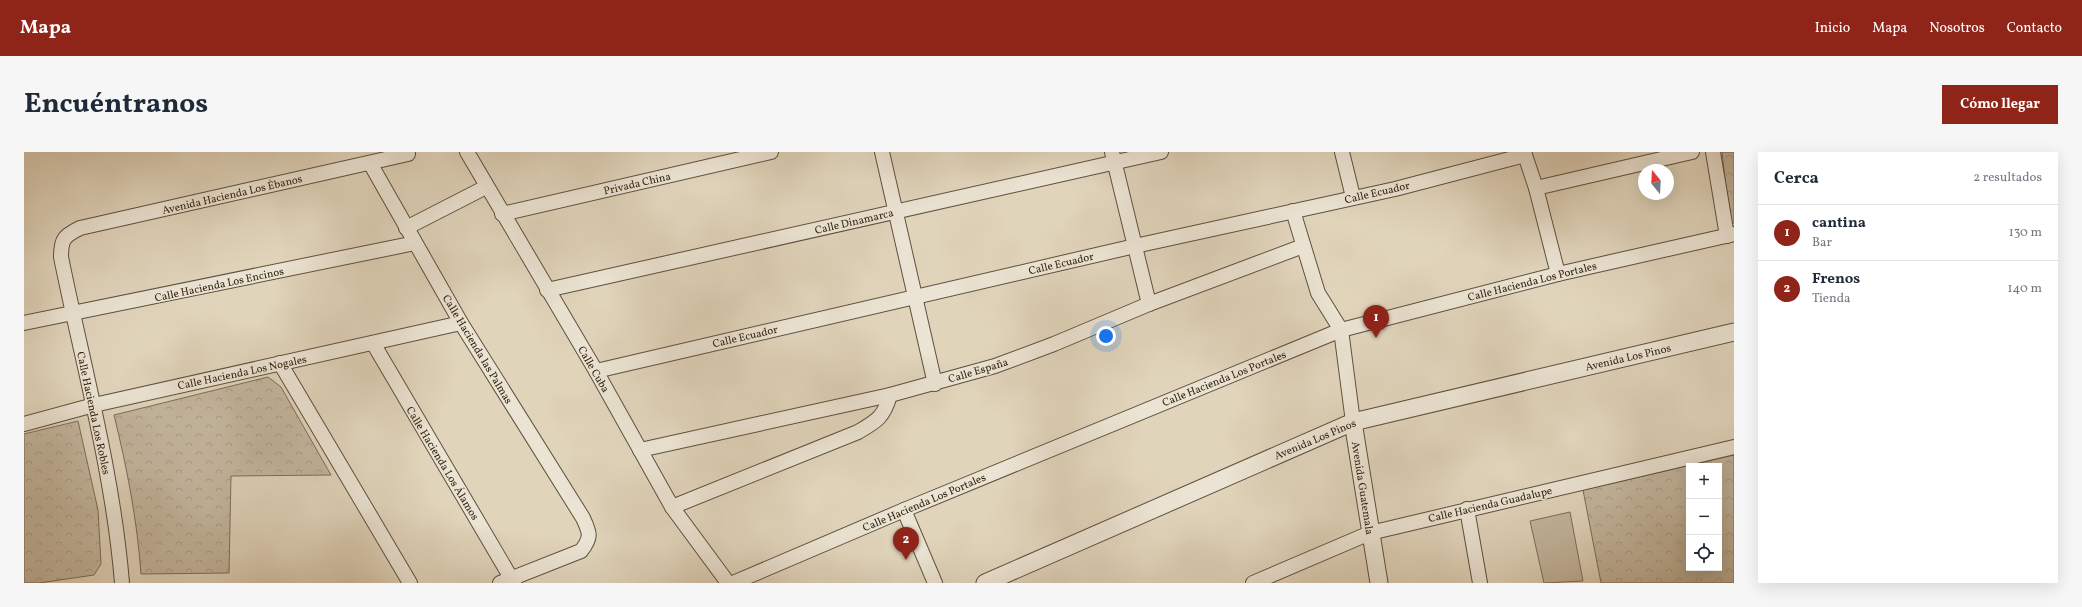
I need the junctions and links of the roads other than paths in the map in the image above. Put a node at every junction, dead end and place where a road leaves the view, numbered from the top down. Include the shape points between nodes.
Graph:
1 (466, 152) edge
2 (771, 152) edge
3 (882, 152) edge
4 (1161, 152) edge
5 (1342, 152) edge
6 (1692, 152) edge
7 (1714, 152) edge
8 (1525, 153) edge
9 (408, 154) dead end
10 (1113, 157) edge
11 (370, 163) junction
12 (486, 187) junction
13 (1536, 188) junction
14 (1353, 197) junction
15 (1293, 211) junction
16 (896, 212) junction
17 (502, 214) junction
18 (406, 228) junction
19 (1730, 235) edge
20 (415, 243) junction
21 (61, 244) joint
22 (1135, 246) junction
23 (1303, 246) junction
24 (1558, 274) junction
25 (547, 290) junction
26 (915, 297) junction
27 (1149, 304) junction
28 (72, 314) junction
29 (24, 323) edge
30 (461, 323) junction
31 (1341, 330) junction
32 (1734, 332) edge
33 (372, 343) junction
34 (280, 363) junction
35 (596, 371) junction
36 (936, 384) junction
37 (890, 395) junction
38 (94, 404) junction
39 (1353, 422) junction
40 (24, 424) edge
41 (1734, 447) edge
42 (640, 450) junction
43 (672, 507) junction
44 (1467, 509) junction
45 (904, 510) junction
46 (1370, 533) junction
47 (1280, 577) edge
48 (508, 582) edge
49 (122, 583) edge
50 (410, 583) edge
51 (728, 583) edge
52 (733, 583) edge
53 (935, 583) edge
54 (985, 583) edge
55 (1253, 583) edge
56 (1379, 583) edge
57 (1480, 583) edge

1 - 12 street, Calle Cuba
2 - 17 street, Privada China
3 - 16 street
4 - 10 street, Calle Dinamarca
5 - 14 street
6 - 13 street
7 - 19 street
8 - 13 street
8 - 14 street, Calle Ecuador via 1395,189
9 - 11 street, Avenida Hacienda Los Ébanos
10 - 16 street, Calle Dinamarca
10 - 22 street
11 - 18 street, Calle Hacienda las Palmas
11 - 21 street, Avenida Hacienda Los Ébanos via 80,228 67,234
12 - 17 street, Calle Cuba
12 - 18 street
13 - 24 street
14 - 15 street, Calle Ecuador
15 - 22 street, Calle Ecuador
15 - 23 street, Avenida Guatemala
16 - 25 street, Calle Dinamarca
16 - 26 street
17 - 25 street, Calle Cuba
18 - 20 street, Calle Hacienda las Palmas
19 - 24 street, Calle Hacienda Los Portales
20 - 28 street, Calle Hacienda Los Encinos
20 - 30 street, Calle Hacienda las Palmas
21 - 28 street, Calle Hacienda Los Robles via 61,257
22 - 26 street, Calle Ecuador
22 - 27 street
23 - 27 street, Calle España
23 - 31 street, Avenida Guatemala via 1318,293
24 - 31 street, Calle Hacienda Los Portales
25 - 35 street, Calle Cuba
26 - 35 street, Calle Ecuador
26 - 36 street
27 - 36 street, Calle España via 1002,364
28 - 29 street, Calle Hacienda Los Encinos
28 - 38 street, Calle Hacienda Los Robles
30 - 33 street, Calle Hacienda Los Nogales
30 - 48 street, Calle Hacienda las Palmas via 590,532 588,542 582,551
31 - 39 street, Avenida Guatemala
31 - 45 street, Calle Hacienda Los Portales
32 - 39 street, Avenida Los Pinos
33 - 34 street, Calle Hacienda Los Nogales
33 - 48 street, Calle Hacienda Los Álamos
34 - 38 street, Calle Hacienda Los Nogales
34 - 50 street
35 - 42 street, Calle Cuba
36 - 37 street, Calle España
37 - 42 street, Calle España
37 - 43 street via 886,411 876,422 858,432
38 - 40 street, Calle Hacienda Los Nogales
38 - 49 street, Calle Hacienda Los Robles via 115,514
39 - 46 street, Avenida Guatemala
39 - 54 street, Avenida Los Pinos
41 - 44 street, Calle Hacienda Guadalupe
42 - 43 street, Calle Cuba
43 - 51 street, Calle Cuba
44 - 46 street, Calle Hacienda Guadalupe
44 - 57 street
45 - 52 street, Calle Hacienda Los Portales
45 - 53 street
46 - 47 street, Calle Hacienda Guadalupe
46 - 56 street, Avenida Guatemala
47 - 55 street, Calle Hacienda Guadalupe

